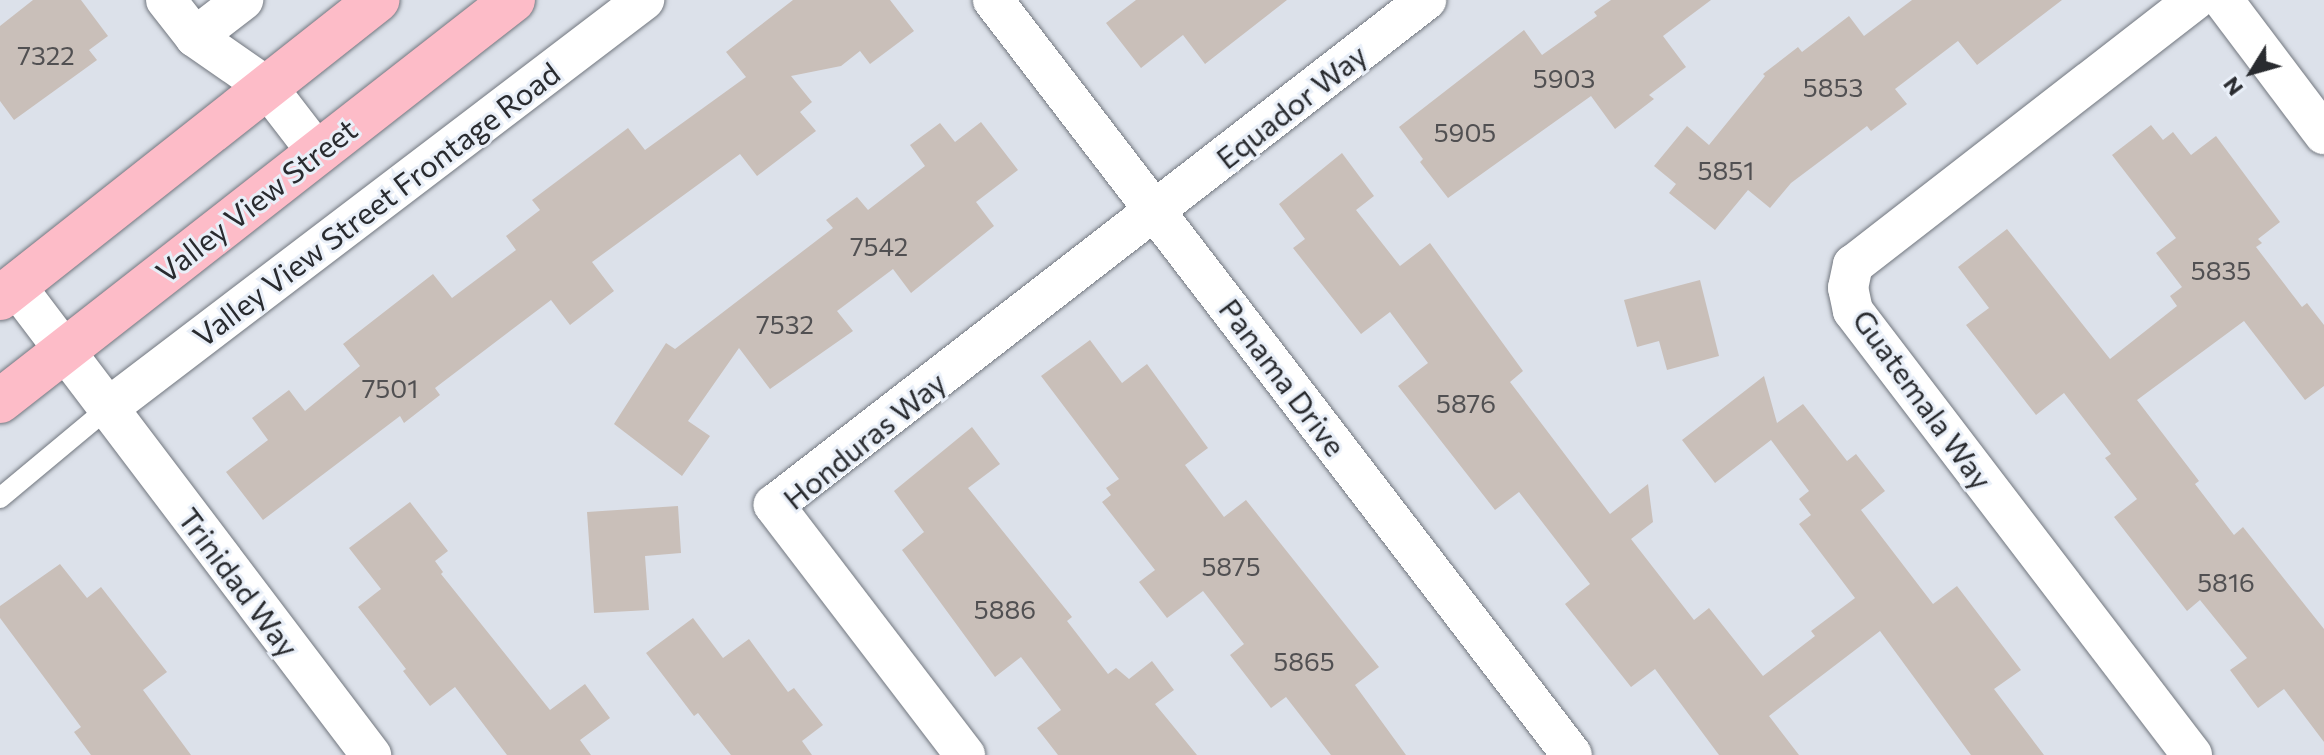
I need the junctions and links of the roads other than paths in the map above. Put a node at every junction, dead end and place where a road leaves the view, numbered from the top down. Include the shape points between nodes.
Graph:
1 (166, 0) edge
2 (243, 0) edge
3 (378, 0) edge
4 (513, 0) edge
5 (644, 0) edge
6 (993, 0) edge
7 (1426, 0) edge
8 (2195, 0) edge
9 (2223, 0) edge
10 (195, 37) junction
11 (267, 87) junction
12 (2324, 134) edge
13 (317, 152) junction
14 (1156, 211) junction
15 (8, 292) edge
16 (63, 351) junction
17 (0, 401) edge
18 (108, 408) junction
19 (0, 498) edge
20 (371, 755) edge
21 (965, 755) edge
22 (1572, 755) edge
23 (2192, 755) edge

1 - 10 street
2 - 10 street
3 - 11 main road
4 - 13 main road, Valley View Street
5 - 18 street, Valley View Street Frontage Road
6 - 14 street, Panama Drive
7 - 14 street, Equador Way
8 - 23 street, Guatemala Way via 1853,265 1848,288 1853,311
9 - 12 street
10 - 11 street
11 - 13 street
11 - 15 main road
13 - 16 main road, Valley View Street
14 - 21 street, Honduras Way via 774,505
14 - 22 street, Panama Drive
15 - 16 street, Trinidad Way
16 - 17 main road, Valley View Street
16 - 18 street, Trinidad Way
18 - 19 lane
18 - 20 street, Trinidad Way

